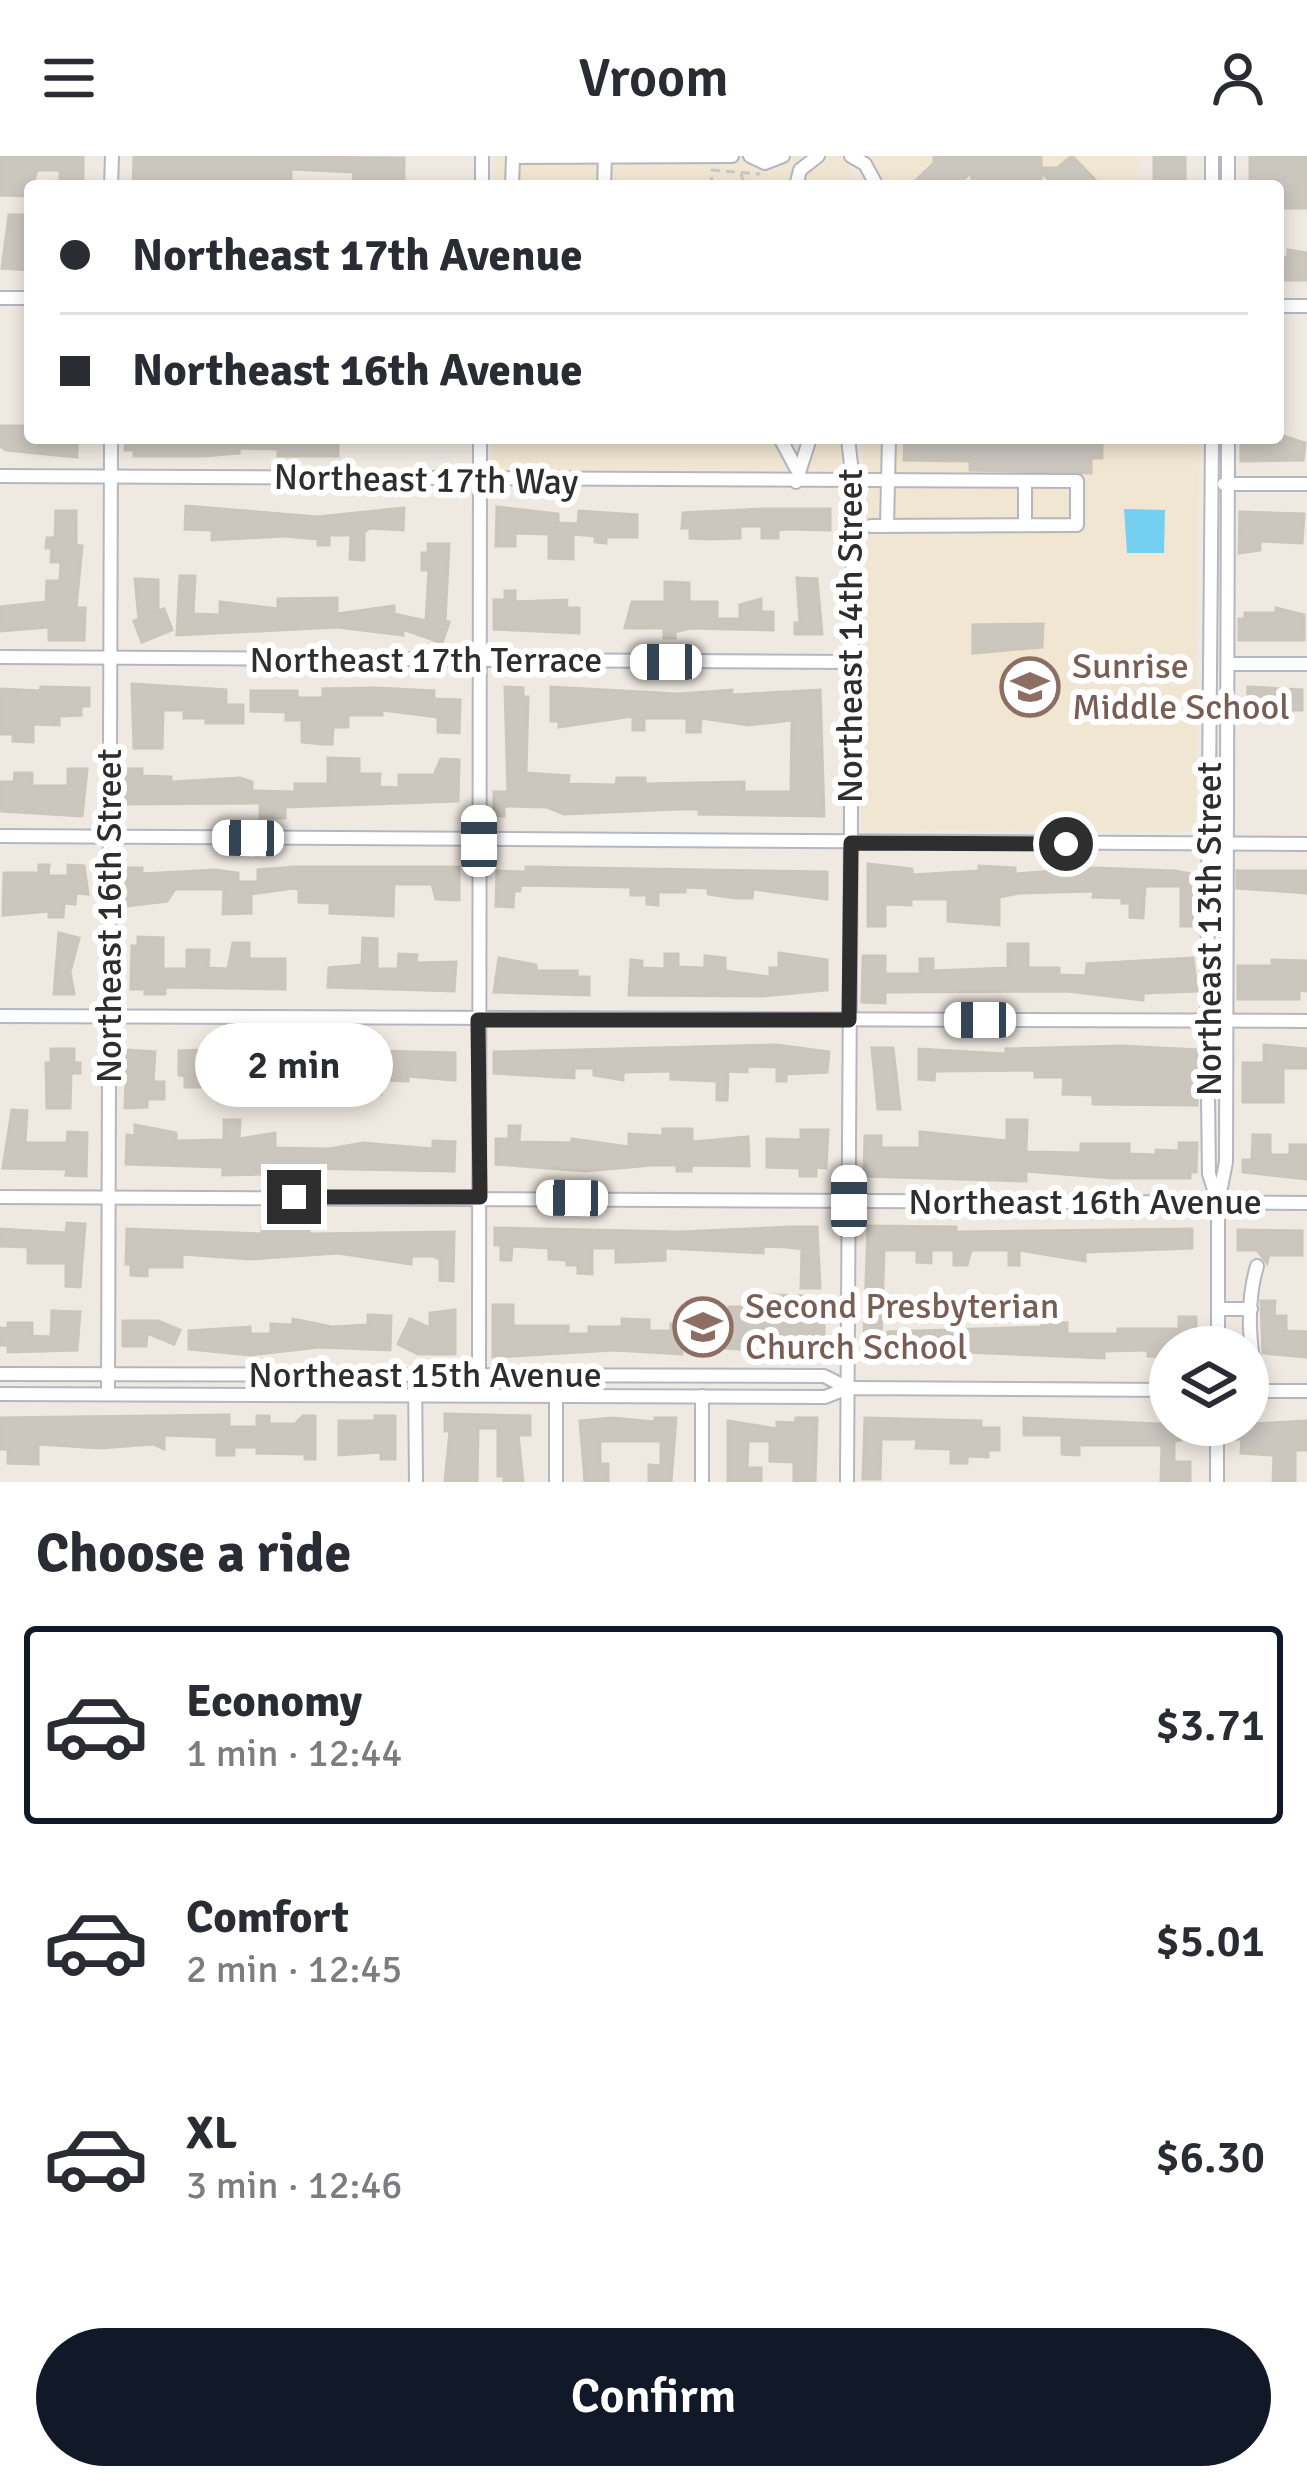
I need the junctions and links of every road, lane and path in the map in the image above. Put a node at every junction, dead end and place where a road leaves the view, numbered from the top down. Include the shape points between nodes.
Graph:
1 (605, 156) edge
2 (732, 156) edge
3 (750, 156) edge
4 (783, 156) edge
5 (818, 156) edge
6 (851, 156) edge
7 (741, 172) junction
8 (776, 175) dead end
9 (512, 180) edge
10 (711, 180) edge
11 (743, 180) edge
12 (798, 180) edge
13 (874, 180) edge
14 (111, 444) edge
15 (480, 444) edge
16 (783, 444) edge
17 (808, 444) edge
18 (849, 444) edge
19 (889, 444) edge
20 (1212, 444) edge
21 (1228, 444) edge
22 (110, 475) junction
23 (796, 475) junction
24 (0, 476) edge
25 (480, 482) junction
26 (853, 482) junction
27 (888, 482) junction
28 (1025, 482) junction
29 (1212, 484) junction
30 (1228, 484) junction
31 (1307, 484) edge
32 (1025, 525) junction
33 (871, 526) dead end
34 (887, 526) junction
35 (0, 657) edge
36 (110, 657) junction
37 (479, 661) junction
38 (852, 662) junction
39 (1228, 664) junction
40 (1307, 664) edge
41 (0, 836) edge
42 (110, 836) junction
43 (479, 841) junction
44 (851, 843) junction
45 (1209, 844) junction
46 (1226, 844) junction
47 (1307, 844) edge
48 (109, 1014) junction
49 (0, 1016) edge
50 (478, 1020) junction
51 (849, 1020) junction
52 (1307, 1021) edge
53 (1208, 1022) junction
54 (1223, 1022) junction
55 (0, 1197) edge
56 (480, 1197) junction
57 (108, 1198) junction
58 (849, 1201) junction
59 (1218, 1203) junction
60 (1307, 1203) edge
61 (1257, 1266) dead end
62 (1218, 1309) junction
63 (1251, 1309) junction
64 (1218, 1326) edge
65 (1251, 1326) edge
66 (0, 1374) edge
67 (108, 1374) junction
68 (416, 1375) junction
69 (478, 1375) junction
70 (848, 1388) junction
71 (1149, 1390) edge
72 (1269, 1390) edge
73 (1307, 1390) edge
74 (0, 1394) edge
75 (108, 1394) junction
76 (416, 1395) junction
77 (556, 1396) junction
78 (702, 1396) junction
79 (1217, 1446) edge
80 (416, 1482) edge
81 (556, 1482) edge
82 (702, 1482) edge
83 (848, 1482) edge
84 (1217, 1482) edge

1 - 2 street
1 - 9 street via 513,158
3 - 4 street via 765,164
5 - 12 street
6 - 13 street
7 - 8 path
7 - 10 path via 712,170
7 - 11 path
14 - 22 street, Northeast 16th Street
15 - 25 street
16 - 23 street
17 - 23 street
18 - 26 street, Northeast 14th Street
19 - 27 street
20 - 29 street, Northeast 13th Street
21 - 30 street, Northeast 13th Street
22 - 24 street, Northeast 17th Way
22 - 25 street, Northeast 17th Way
22 - 36 street, Northeast 16th Street
23 - 25 street, Northeast 17th Way
23 - 26 street, Northeast 17th Way
25 - 37 street
26 - 27 street, Northeast 17th Way
26 - 38 street, Northeast 14th Street
27 - 28 street, Northeast 17th Way
27 - 34 street
28 - 32 street
28 - 32 street, Northeast 17th Way via 1077,482 1077,525
29 - 30 street
29 - 45 street, Northeast 13th Street
30 - 31 street
30 - 39 street, Northeast 13th Street
32 - 34 street
33 - 34 street
35 - 36 street, Northeast 17th Terrace
36 - 37 street, Northeast 17th Terrace
36 - 42 street, Northeast 16th Street
37 - 38 street, Northeast 17th Terrace
37 - 43 street
38 - 44 street, Northeast 14th Street
39 - 40 street
39 - 46 street, Northeast 13th Street
41 - 42 street
42 - 43 street
42 - 48 street, Northeast 16th Street
43 - 44 street
43 - 50 street
44 - 45 street
44 - 51 street, Northeast 14th Street
45 - 46 street
45 - 53 street, Northeast 13th Street
46 - 47 street
46 - 54 street, Northeast 13th Street
48 - 49 street
48 - 50 street
48 - 57 street, Northeast 16th Street
50 - 51 street
50 - 56 street
51 - 53 street
51 - 58 street, Northeast 14th Street
52 - 54 street
53 - 54 street
53 - 59 street, Northeast 13th Street via 1209,1174
54 - 59 street, Northeast 13th Street via 1226,1162
55 - 57 street, Northeast 16th Avenue
56 - 57 street, Northeast 16th Avenue
56 - 58 street, Northeast 16th Avenue
56 - 69 street
57 - 67 street, Northeast 16th Street
58 - 59 street, Northeast 16th Avenue
58 - 70 street, Northeast 14th Street
59 - 60 street, Northeast 16th Avenue
59 - 62 street, Northeast 13th Street
61 - 63 street
62 - 63 street
62 - 64 street, Northeast 13th Street
63 - 65 street
66 - 67 street, Northeast 15th Avenue
67 - 68 street, Northeast 15th Avenue
67 - 75 street, Northeast 16th Street
68 - 69 street, Northeast 15th Avenue
68 - 76 street
69 - 70 street, Northeast 15th Avenue via 824,1376
70 - 71 street, Northeast 15th Avenue
70 - 78 street, Northeast 15th Avenue via 824,1397
70 - 83 street, Northeast 14th Street
72 - 73 street
74 - 75 street, Northeast 15th Avenue
75 - 76 street, Northeast 15th Avenue
76 - 77 street, Northeast 15th Avenue
76 - 80 street
77 - 78 street, Northeast 15th Avenue
77 - 81 street
78 - 82 street
79 - 84 street

